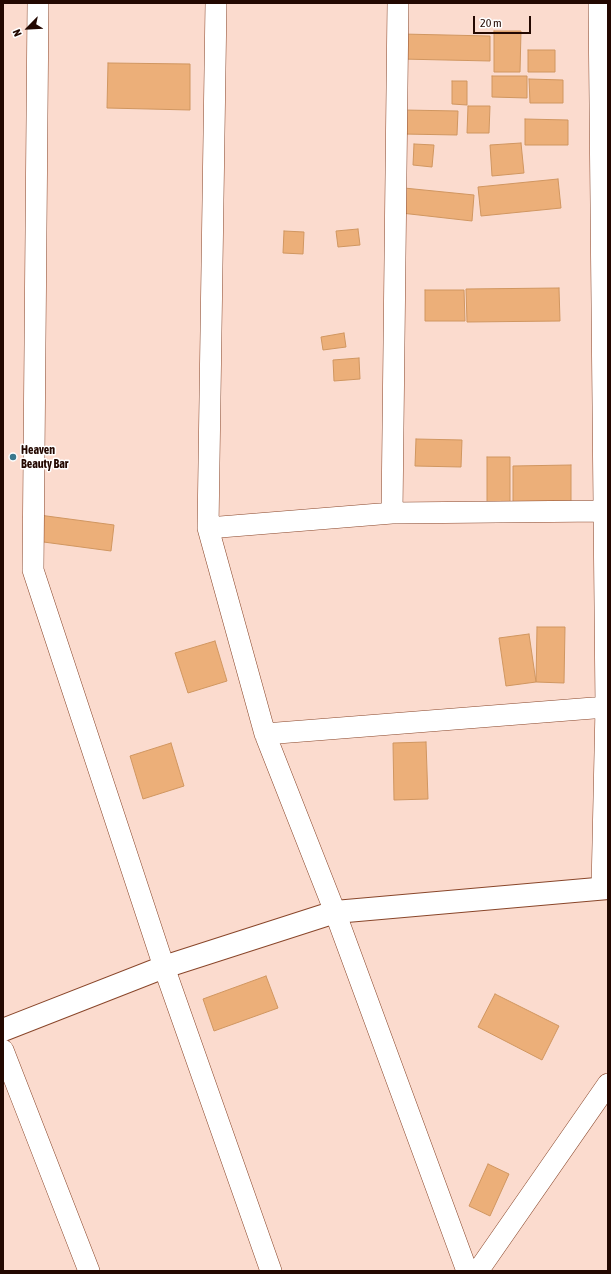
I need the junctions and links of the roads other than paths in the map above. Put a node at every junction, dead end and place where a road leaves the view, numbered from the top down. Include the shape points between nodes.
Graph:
1 (38, 3) edge
2 (216, 3) edge
3 (398, 3) edge
4 (599, 3) edge
5 (604, 511) junction
6 (392, 513) junction
7 (208, 528) junction
8 (606, 707) junction
9 (265, 734) junction
10 (605, 888) edge
11 (335, 912) junction
12 (164, 967) junction
13 (3, 1030) edge
14 (3, 1050) edge
15 (608, 1084) edge
16 (90, 1271) edge
17 (271, 1271) edge
18 (467, 1271) edge
19 (478, 1271) edge

1 - 12 street via 33,570
2 - 7 street
3 - 6 street
4 - 5 street
5 - 6 street
5 - 8 street
6 - 7 street
7 - 9 street
8 - 9 street
8 - 10 street
9 - 11 street
10 - 11 street
11 - 12 street
11 - 18 street
12 - 13 street
12 - 17 street
14 - 16 street
15 - 19 street

